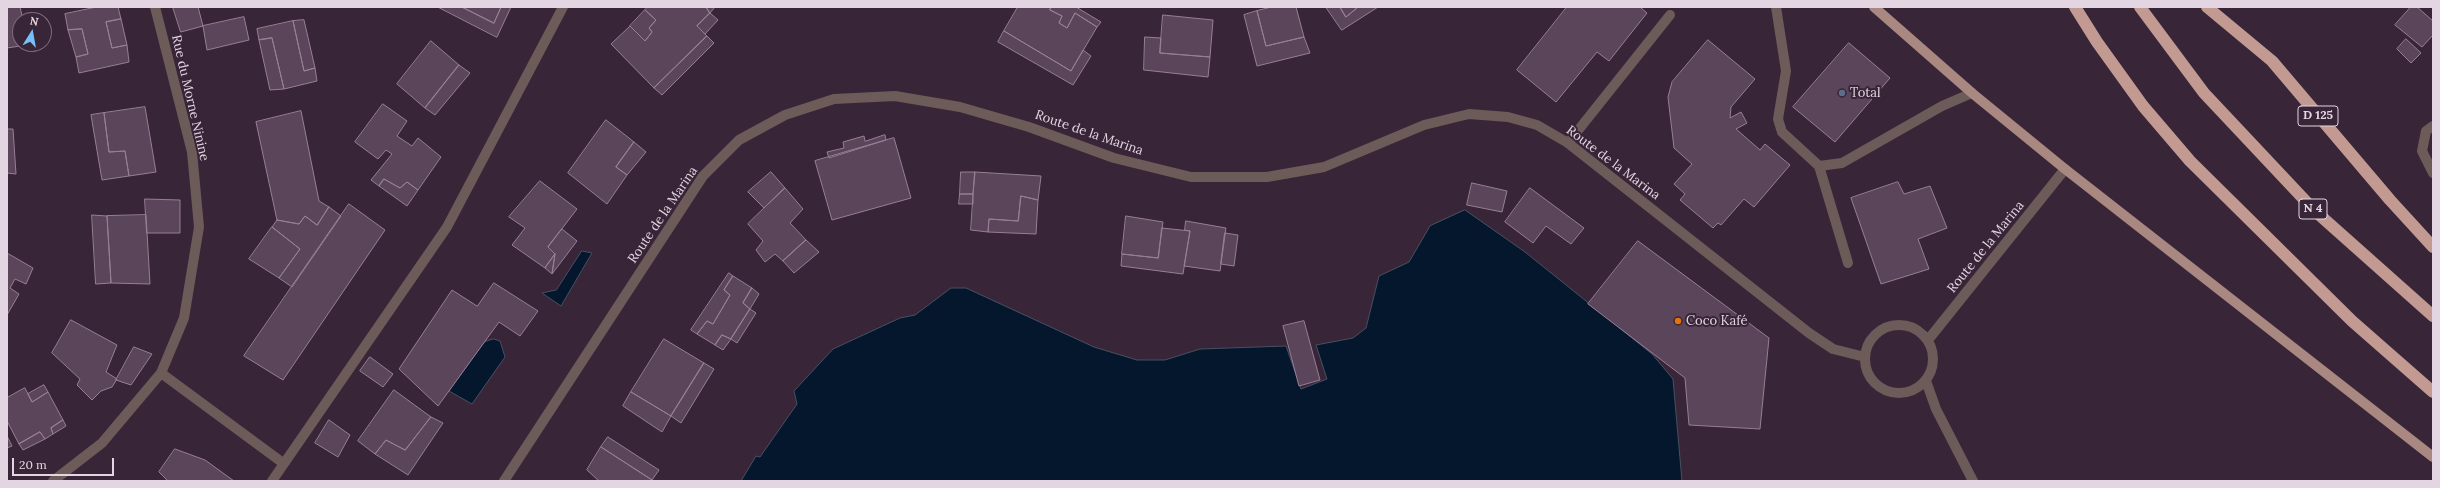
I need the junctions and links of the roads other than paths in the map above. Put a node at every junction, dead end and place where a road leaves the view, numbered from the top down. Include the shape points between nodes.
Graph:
1 (155, 7) edge
2 (563, 7) edge
3 (1776, 7) edge
4 (1874, 7) edge
5 (2075, 7) edge
6 (2140, 7) edge
7 (2207, 7) edge
8 (1670, 15) dead end
9 (1972, 93) junction
10 (2433, 126) edge
11 (1568, 143) junction
12 (1819, 166) junction
13 (2065, 169) junction
14 (2433, 173) edge
15 (2433, 247) edge
16 (1848, 263) dead end
17 (2433, 316) edge
18 (1928, 340) junction
19 (1865, 357) junction
20 (161, 373) junction
21 (1926, 381) junction
22 (2433, 392) edge
23 (2433, 457) edge
24 (283, 463) junction
25 (53, 481) edge
26 (272, 481) edge
27 (504, 481) edge
28 (1973, 481) edge

1 - 20 street, Rue du Morne Ninine via 192,152 199,227 184,318
2 - 24 street via 447,227
3 - 12 street via 1786,70 1778,119 1782,132
4 - 9 main road
5 - 22 highway via 2143,106 2190,160 2254,227 2352,321
6 - 17 highway, N 4 via 2204,93 2314,211
7 - 15 highway, D 125 via 2272,61
8 - 11 street
9 - 12 street via 1942,106 1842,163
9 - 13 main road
10 - 14 street via 2426,131 2422,151
11 - 19 street, Route de la Marina via 1809,333 1833,349
11 - 27 street, Route de la Marina via 1537,125 1508,117 1469,114 1424,125 1324,167 1267,177 1190,177 1114,158 1029,127 960,106 895,96 834,99 785,116 739,140 703,176
12 - 16 street
13 - 18 street, Route de la Marina
13 - 23 main road
18 - 19 street via 1911,327 1890,326 1873,338
18 - 21 street via 1933,361
19 - 21 street via 1869,375 1875,383 1891,392 1910,391
20 - 24 street
20 - 25 street, Rue du Morne Ninine via 102,443
21 - 28 street via 1936,409
24 - 26 street

